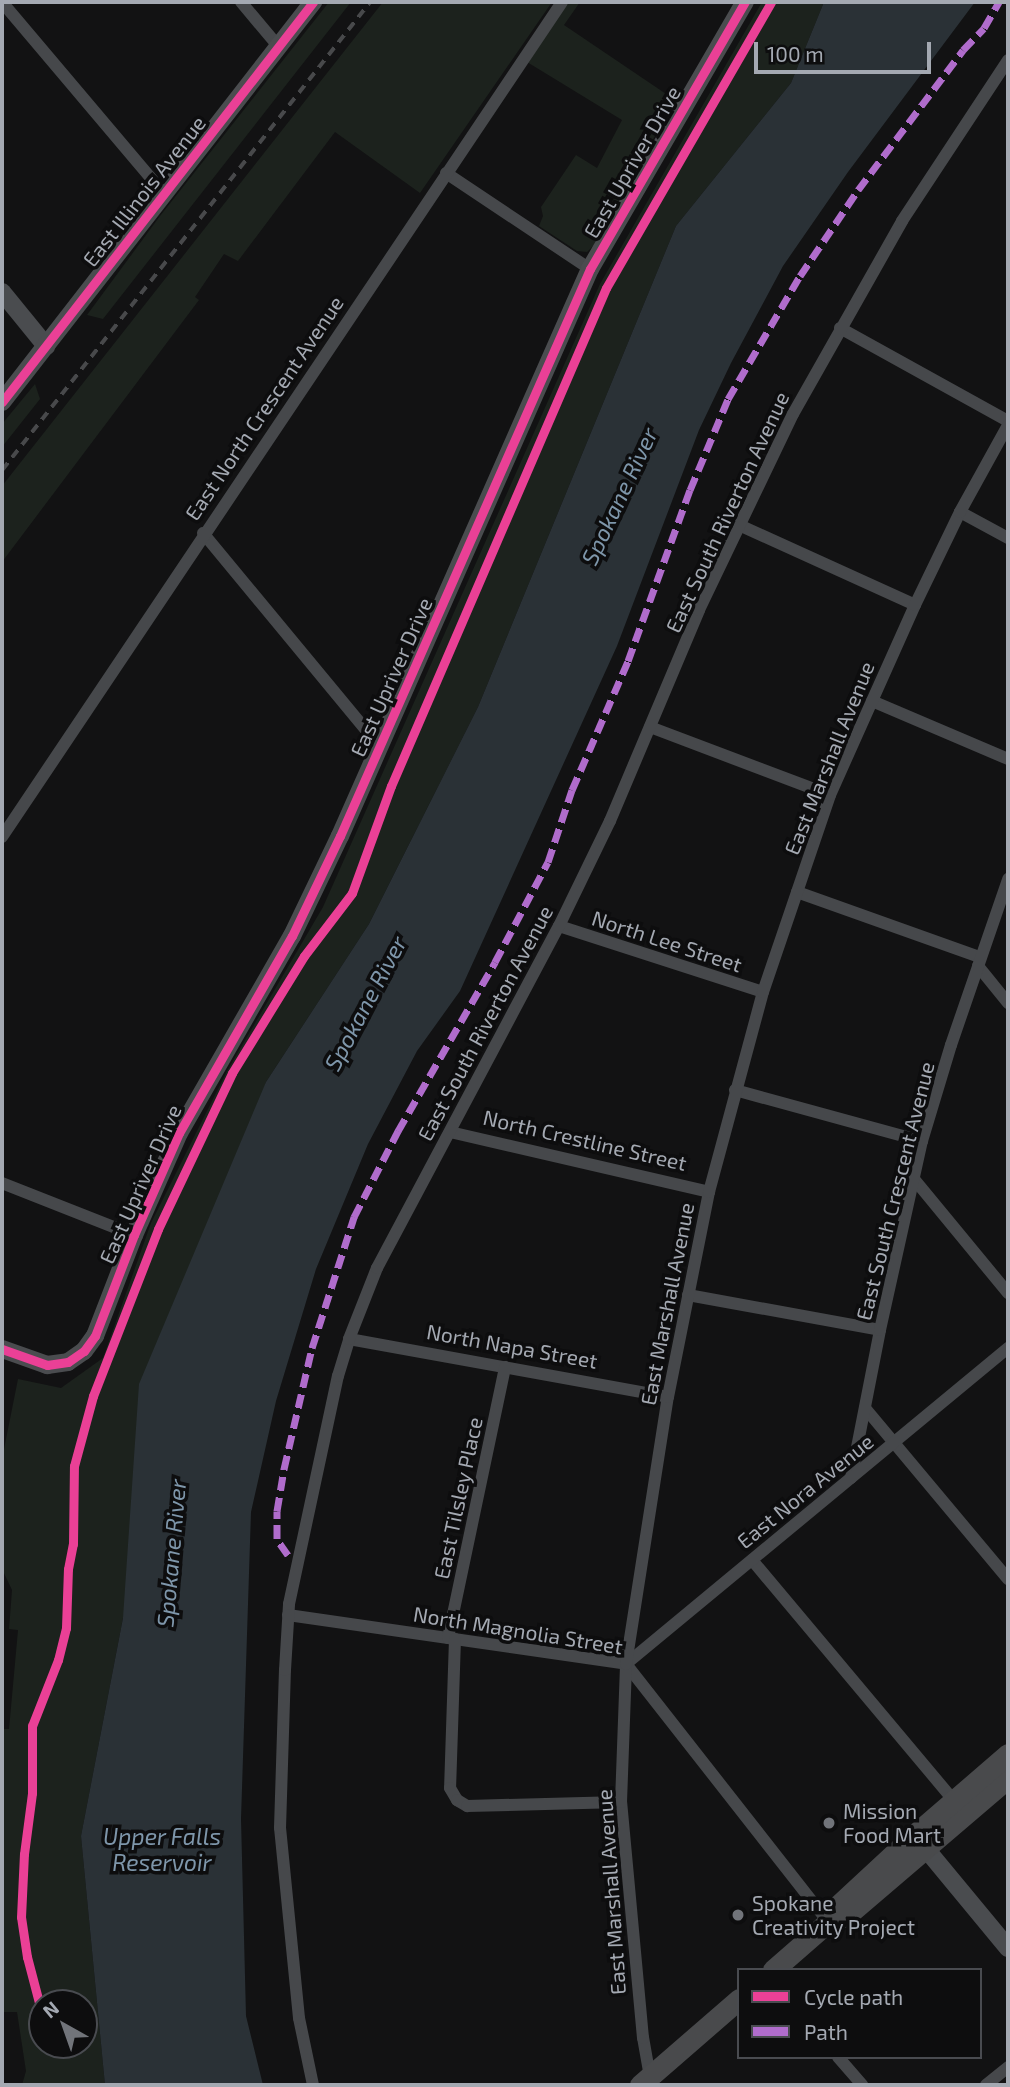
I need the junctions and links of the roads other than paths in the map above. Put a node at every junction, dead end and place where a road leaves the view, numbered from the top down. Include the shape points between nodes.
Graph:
1 (2, 2) edge
2 (241, 2) edge
3 (313, 2) edge
4 (562, 2) edge
5 (745, 2) edge
6 (278, 46) junction
7 (1008, 60) edge
8 (446, 173) junction
9 (164, 194) junction
10 (590, 269) junction
11 (2, 292) edge
12 (840, 328) junction
13 (46, 346) junction
14 (2, 402) edge
15 (1008, 423) edge
16 (960, 512) junction
17 (739, 525) junction
18 (203, 533) junction
19 (1008, 538) edge
20 (915, 604) junction
21 (872, 701) junction
22 (650, 727) junction
23 (379, 746) junction
24 (1008, 759) edge
25 (830, 795) junction
26 (2, 837) edge
27 (1008, 879) edge
28 (797, 892) junction
29 (559, 926) junction
30 (979, 962) junction
31 (763, 992) junction
32 (1008, 1003) edge
33 (735, 1090) junction
34 (450, 1132) junction
35 (922, 1141) junction
36 (914, 1180) junction
37 (2, 1183) edge
38 (709, 1192) junction
39 (134, 1235) junction
40 (1008, 1293) edge
41 (688, 1295) junction
42 (880, 1330) junction
43 (349, 1339) junction
44 (1008, 1348) edge
45 (2, 1349) edge
46 (506, 1367) junction
47 (668, 1397) junction
48 (865, 1408) junction
49 (894, 1443) junction
50 (851, 1478) junction
51 (752, 1560) junction
52 (1008, 1579) edge
53 (288, 1615) junction
54 (451, 1638) junction
55 (626, 1664) junction
56 (1008, 1754) edge
57 (1008, 1778) edge
58 (954, 1801) junction
59 (621, 1802) junction
60 (920, 1842) junction
61 (828, 1922) junction
62 (1008, 1948) edge
63 (774, 1968) edge
64 (737, 2001) edge
65 (840, 2059) edge
66 (1008, 2067) edge
67 (645, 2081) edge
68 (313, 2085) edge
69 (862, 2085) edge
70 (986, 2085) edge

1 - 9 street
2 - 6 street
3 - 6 street, East Illinois Avenue
4 - 8 street, East North Crescent Avenue
5 - 10 street, East Upriver Drive
6 - 9 street, East Illinois Avenue
7 - 12 street, East South Riverton Avenue via 928,179
8 - 10 street
8 - 18 street, East North Crescent Avenue
9 - 13 street, East Illinois Avenue
10 - 23 street, East Upriver Drive
11 - 13 street
12 - 15 street
12 - 17 street, East South Riverton Avenue
13 - 14 street, East Illinois Avenue
15 - 16 street, East Marshall Avenue
16 - 19 street
16 - 20 street, East Marshall Avenue
17 - 20 street
17 - 22 street, East South Riverton Avenue
18 - 23 street
18 - 26 street, East North Crescent Avenue
20 - 21 street, East Marshall Avenue
21 - 24 street
21 - 25 street, East Marshall Avenue
22 - 25 street
22 - 29 street, East South Riverton Avenue
23 - 39 street, East Upriver Drive via 292,936 200,1094
25 - 28 street, East Marshall Avenue
27 - 30 street, East South Crescent Avenue
28 - 30 street
28 - 31 street, East Marshall Avenue
29 - 31 street, North Lee Street
29 - 34 street, East South Riverton Avenue
30 - 32 street
30 - 35 street, East South Crescent Avenue
31 - 33 street, East Marshall Avenue
33 - 35 street
33 - 38 street, East Marshall Avenue
34 - 38 street, North Crestline Street
34 - 43 street, East South Riverton Avenue via 377,1268
35 - 36 street, East South Crescent Avenue
36 - 40 street
36 - 42 street, East South Crescent Avenue
37 - 39 street
38 - 41 street, East Marshall Avenue
39 - 45 street, East Upriver Drive via 95,1336 84,1351 68,1362 47,1365
41 - 42 street
41 - 47 street, East Marshall Avenue
42 - 48 street, East South Crescent Avenue
43 - 46 street, North Napa Street
43 - 53 street, East South Riverton Avenue
44 - 49 street, East Nora Avenue
46 - 47 street, North Napa Street
46 - 54 street, East Tilsley Place
47 - 55 street, East Marshall Avenue
48 - 49 street
48 - 50 street, East South Crescent Avenue
49 - 50 street, East Nora Avenue
49 - 52 street
50 - 51 street, East Nora Avenue
51 - 55 street, East Nora Avenue
51 - 58 street
53 - 54 street, North Magnolia Street
53 - 68 street, East South Riverton Avenue via 280,1828 299,2018
54 - 55 street, North Magnolia Street
54 - 59 street, East Tilsley Place via 450,1788 457,1800 467,1806
55 - 59 street, East Marshall Avenue
55 - 61 street, North Magnolia Street
56 - 58 main road
57 - 60 main road
58 - 60 main road
59 - 67 street, East Marshall Avenue
60 - 61 main road via 839,1922
60 - 62 street
61 - 63 main road
64 - 67 main road
65 - 69 street
66 - 70 street

